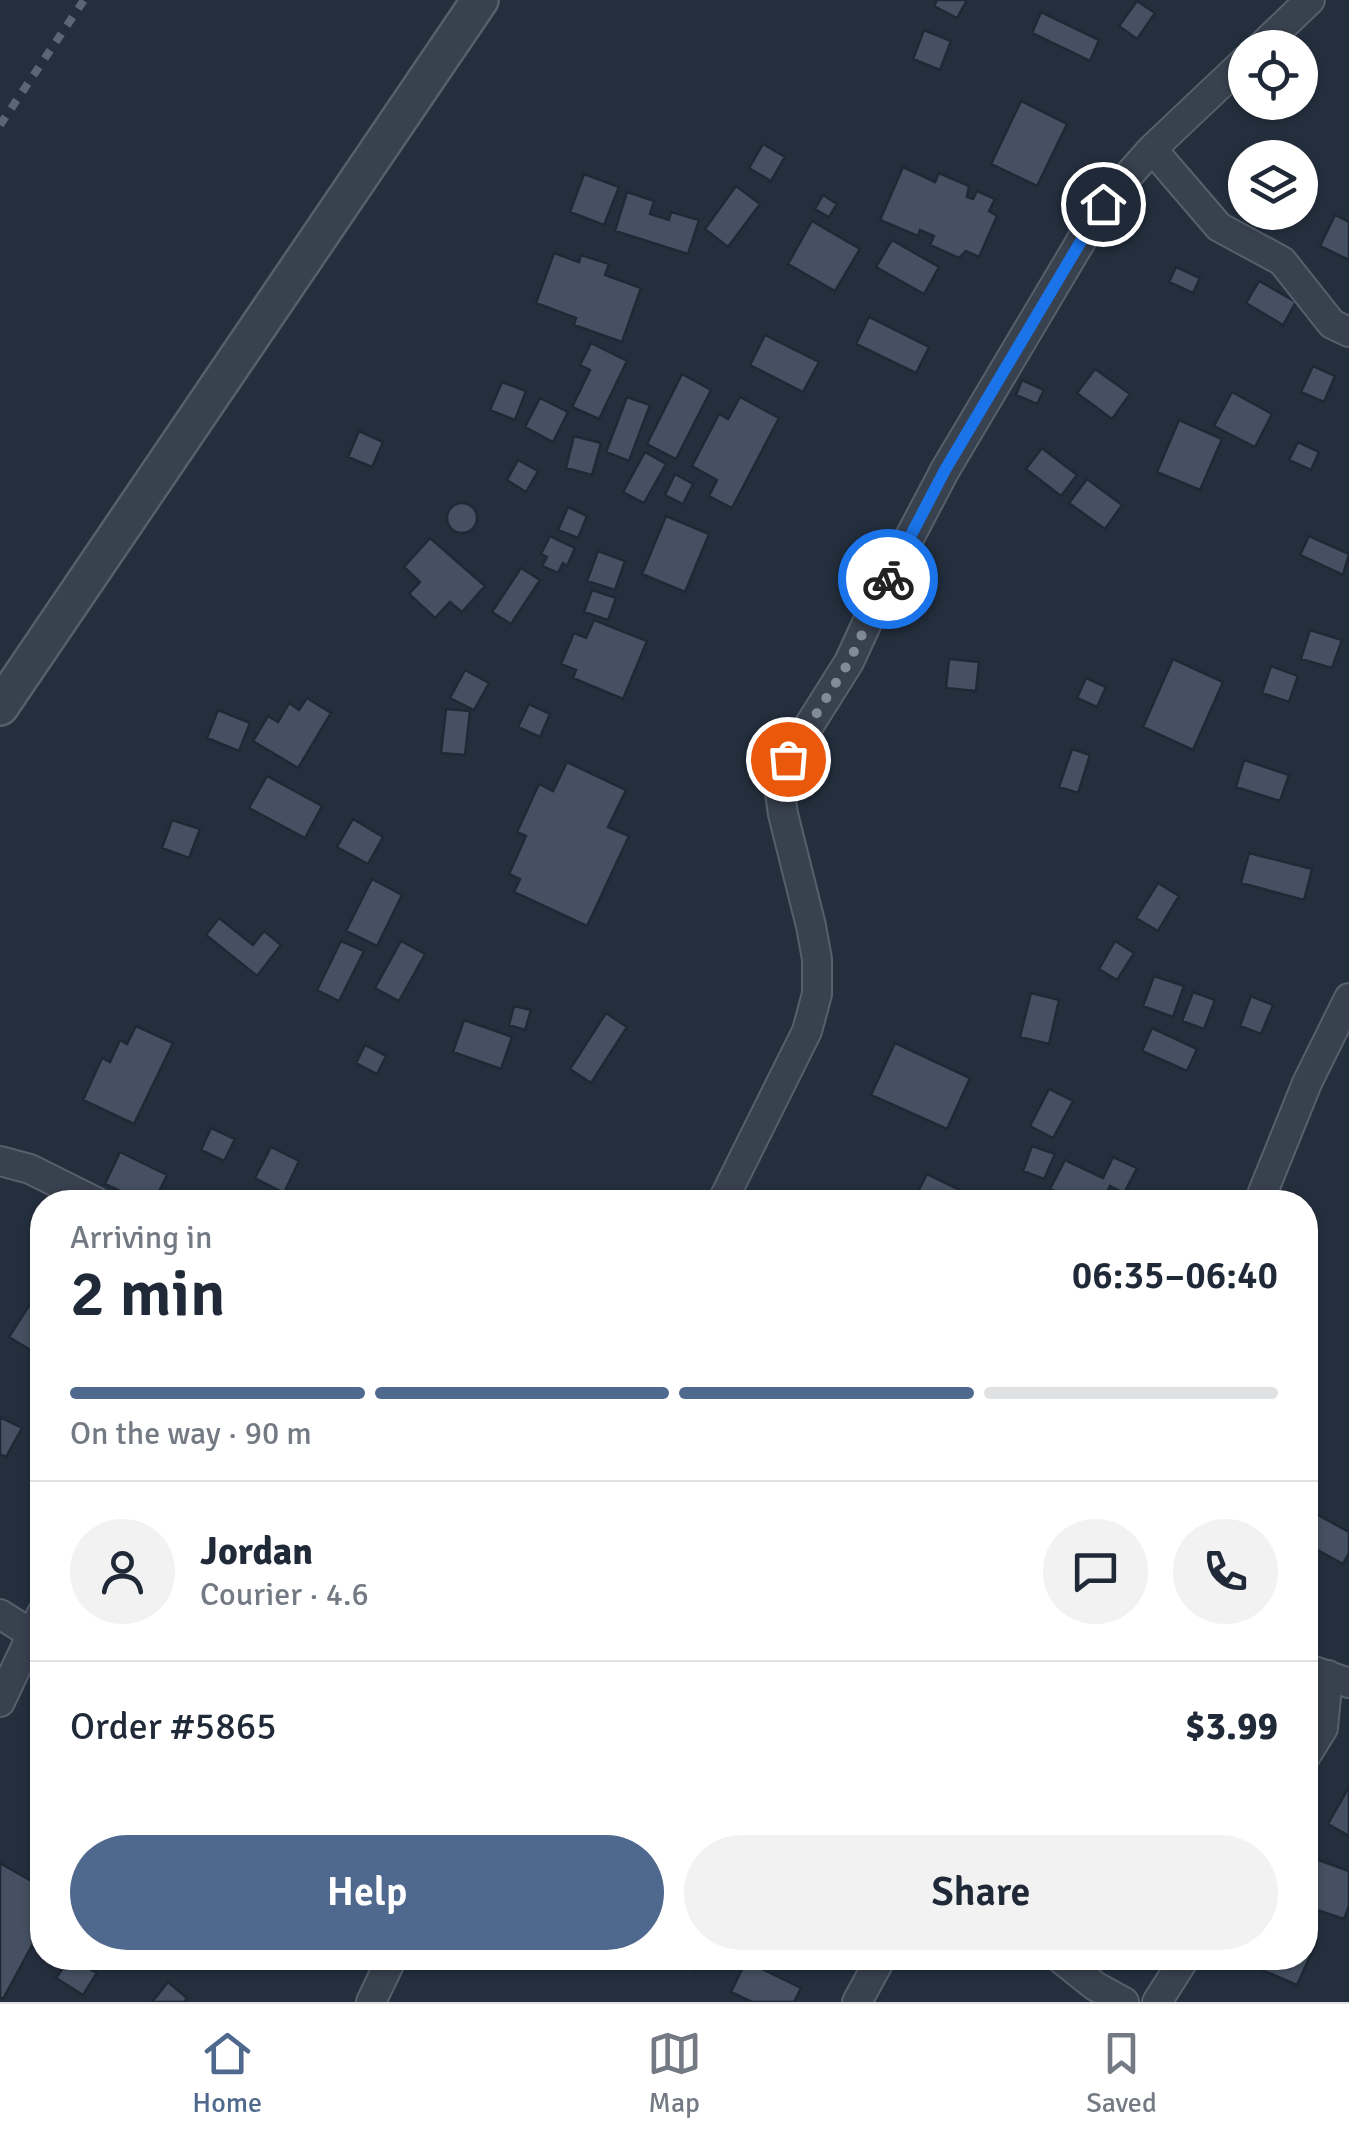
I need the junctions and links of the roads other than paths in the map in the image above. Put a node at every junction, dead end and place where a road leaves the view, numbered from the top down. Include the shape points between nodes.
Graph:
1 (480, 0) edge
2 (1310, 0) edge
3 (1279, 30) edge
4 (1228, 77) edge
5 (1152, 149) junction
6 (1349, 332) edge
7 (0, 708) edge
8 (1349, 998) edge
9 (0, 1161) edge
10 (72, 1190) edge
11 (728, 1190) edge
12 (1264, 1190) edge
13 (0, 1614) edge
14 (30, 1622) edge
15 (30, 1640) edge
16 (1327, 1675) edge
17 (0, 1702) edge
18 (1318, 1735) edge
19 (387, 1970) edge
20 (874, 1970) edge
21 (1073, 1970) edge
22 (1177, 1970) edge
23 (1098, 1994) edge
24 (372, 2002) edge
25 (857, 2002) edge
26 (1124, 2002) edge
27 (1157, 2002) edge

1 - 7 street
2 - 3 street
4 - 5 street
5 - 6 street via 1219,226 1282,262 1332,324
5 - 11 street via 1093,220 945,470 849,662 788,759 779,786 782,814 811,926 817,994 807,1030
8 - 12 street
9 - 10 street
13 - 14 street
15 - 17 street
16 - 18 street
19 - 24 street
20 - 25 street
21 - 23 street
22 - 27 street
23 - 26 street

